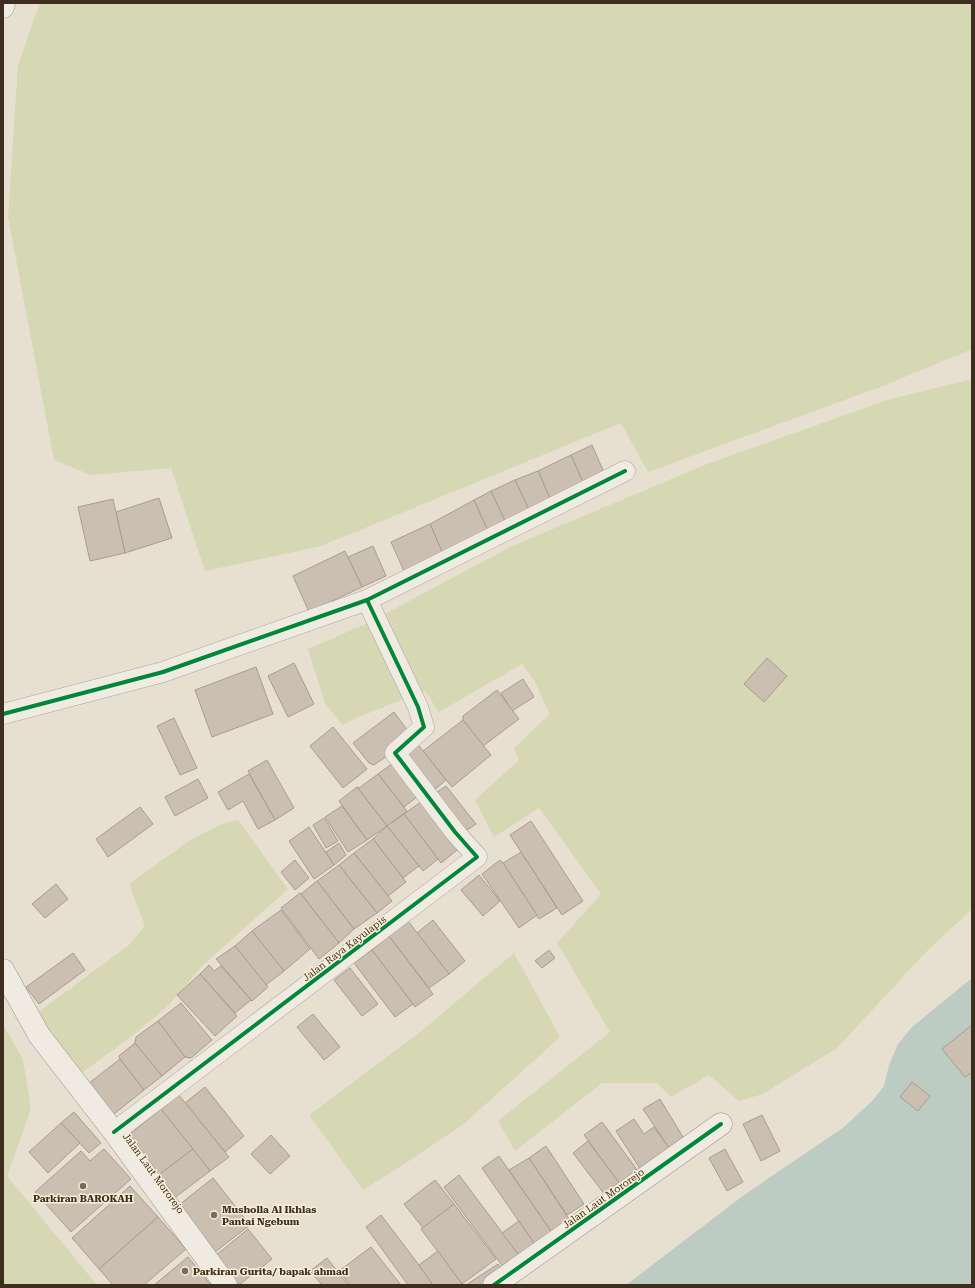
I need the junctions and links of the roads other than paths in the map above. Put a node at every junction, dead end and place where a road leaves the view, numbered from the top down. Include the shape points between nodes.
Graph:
1 (4, 3) edge
2 (3, 7) edge
3 (625, 471) dead end
4 (367, 600) junction
5 (3, 714) edge
6 (3, 970) edge
7 (721, 1124) dead end
8 (114, 1132) junction
9 (226, 1285) edge
10 (494, 1285) edge

1 - 2 street
3 - 4 street
4 - 5 street via 163,672
4 - 8 street, Jalan Raya Kayulapis via 418,707 424,727 394,753 477,857
6 - 8 street, Jalan Laut Mororejo via 39,1035
7 - 10 street, Jalan Laut Mororejo
8 - 9 street, Jalan Laut Mororejo

